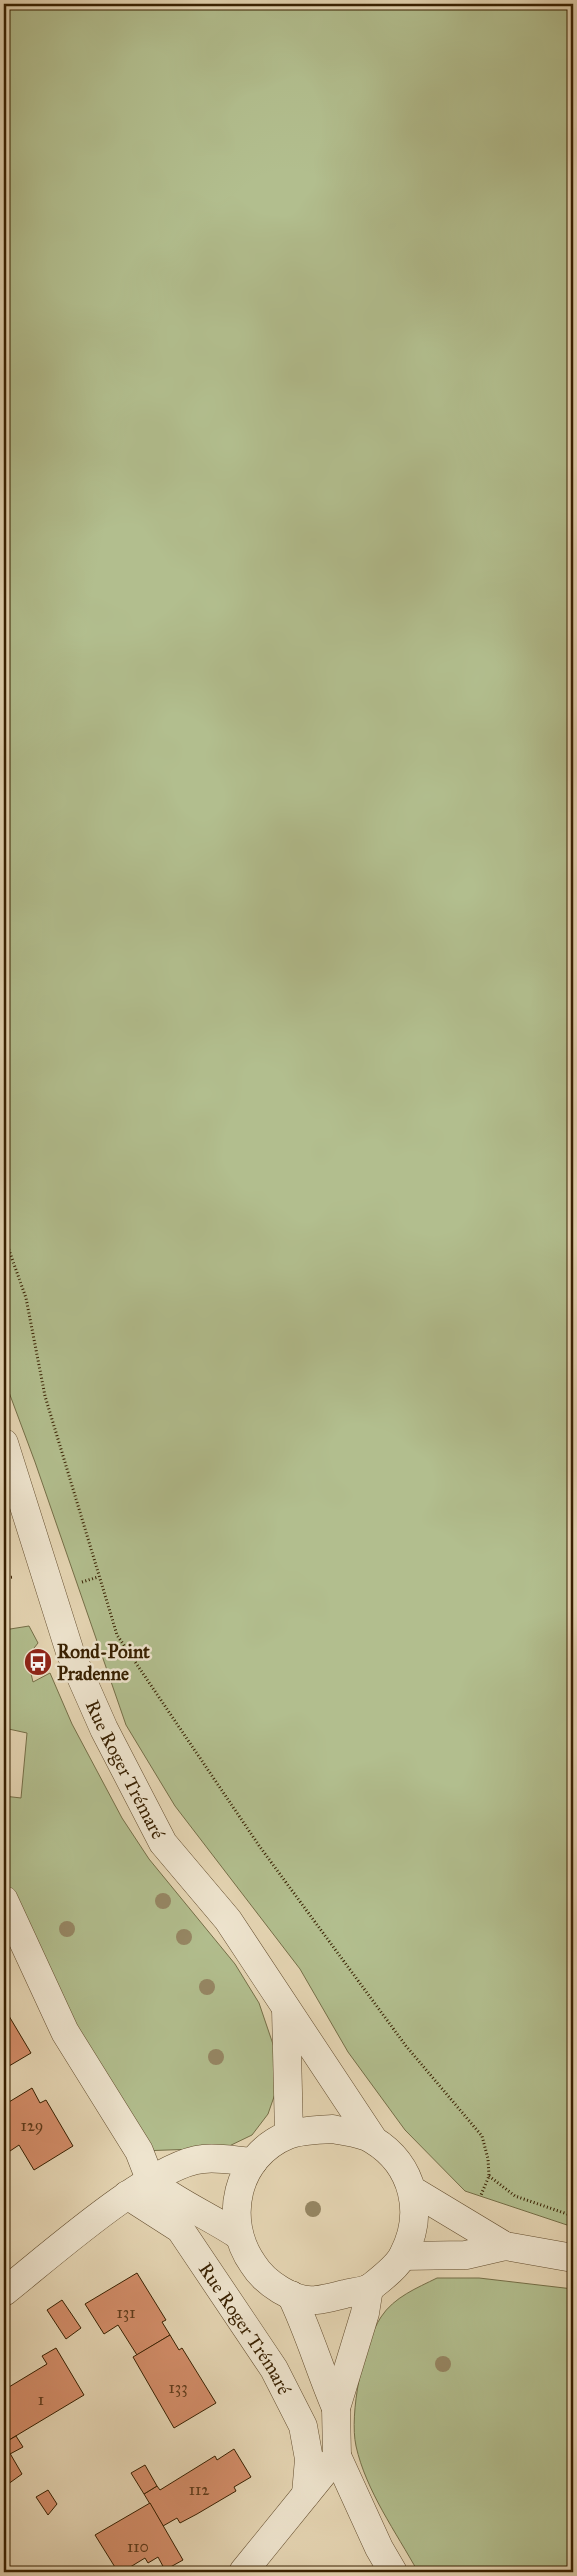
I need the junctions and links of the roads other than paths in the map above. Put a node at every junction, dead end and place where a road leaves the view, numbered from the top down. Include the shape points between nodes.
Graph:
1 (4, 1443) edge
2 (4, 1900) edge
3 (286, 2009) junction
4 (289, 2134) junction
5 (373, 2139) junction
6 (253, 2162) junction
7 (150, 2182) junction
8 (412, 2190) junction
9 (127, 2195) junction
10 (238, 2235) junction
11 (505, 2246) junction
12 (403, 2256) junction
13 (573, 2258) edge
14 (369, 2288) junction
15 (4, 2292) edge
16 (291, 2296) junction
17 (336, 2408) junction
18 (336, 2456) junction
19 (306, 2494) junction
20 (244, 2572) edge
21 (393, 2572) edge

1 - 3 street, Rue Roger Trémaré via 70,1652 104,1729 163,1843 228,1920
2 - 7 street via 65,2032 139,2151
3 - 4 street
3 - 5 street, Rue Roger Trémaré
4 - 5 street via 333,2129
4 - 6 street via 264,2150
5 - 8 street via 401,2164
6 - 7 street via 202,2159 168,2170
6 - 10 street via 239,2189 236,2204
7 - 9 street
7 - 10 street
8 - 11 street
8 - 12 street via 415,2221
9 - 15 street
9 - 19 street, Rue Roger Trémaré via 180,2229 274,2369 303,2426 309,2459
10 - 16 street via 243,2251 260,2275
11 - 12 street via 466,2255
11 - 13 street
12 - 14 street
14 - 16 street via 314,2301
14 - 17 street via 365,2313
16 - 17 street via 307,2329
17 - 18 street
18 - 19 street
18 - 21 street
19 - 20 street

